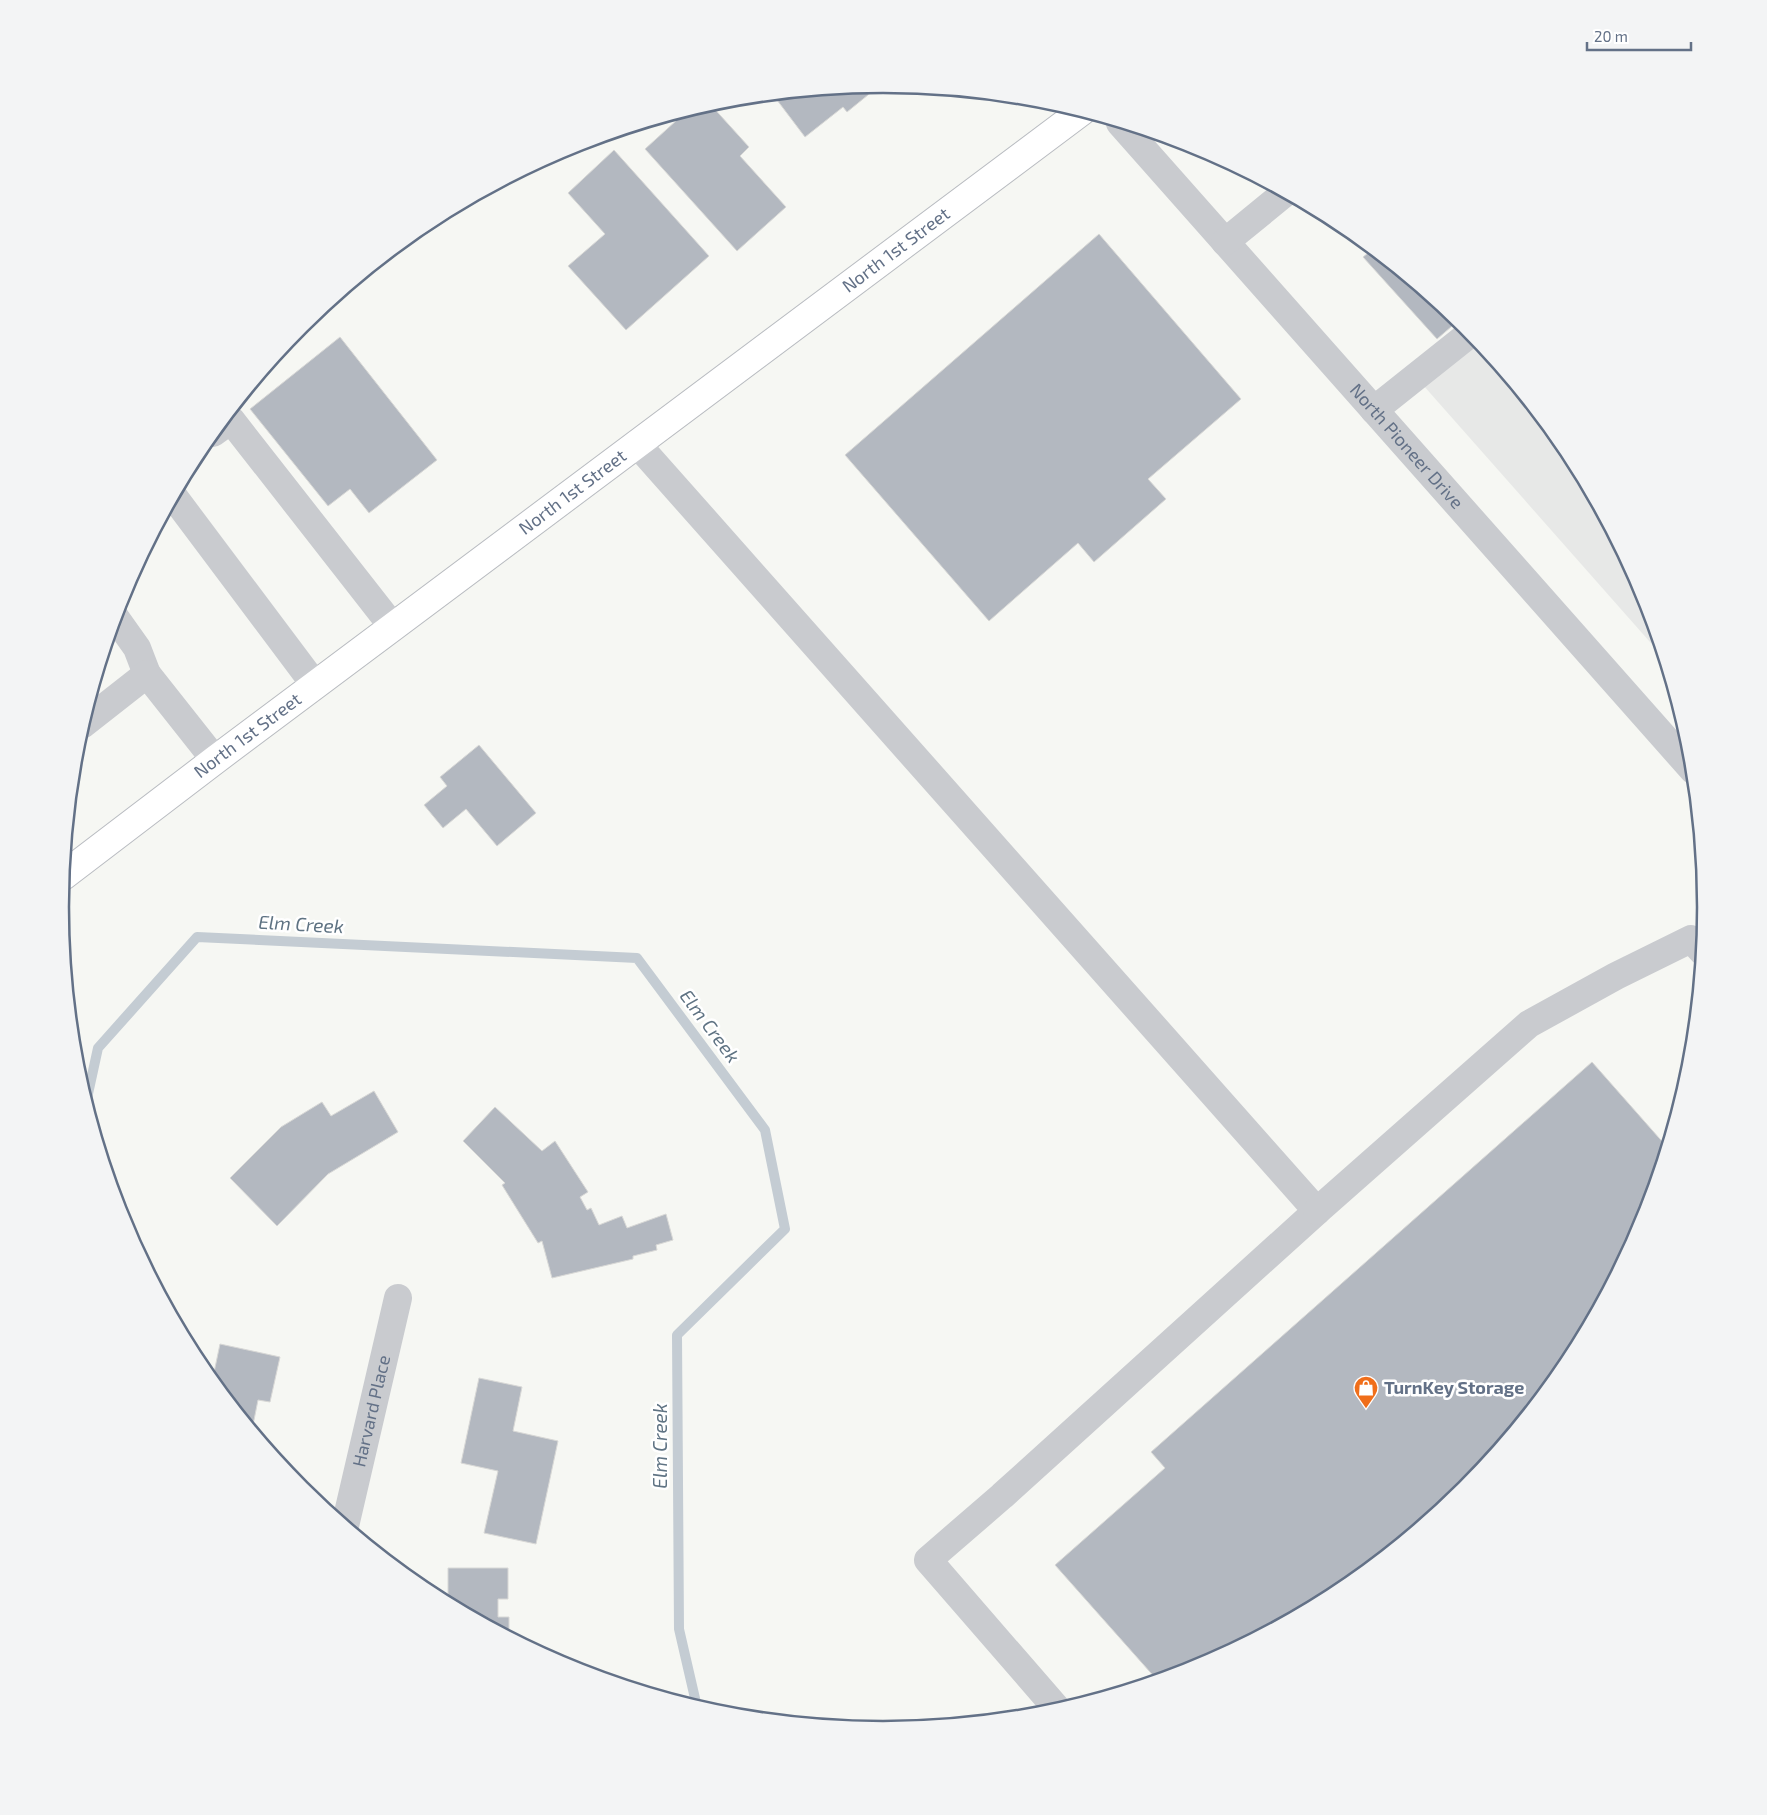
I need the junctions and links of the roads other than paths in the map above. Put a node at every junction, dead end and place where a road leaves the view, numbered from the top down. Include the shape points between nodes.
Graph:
1 (1076, 116) edge
2 (1127, 131) edge
3 (1281, 197) edge
4 (1226, 242) junction
5 (1466, 337) edge
6 (1374, 410) junction
7 (231, 420) edge
8 (637, 444) junction
9 (177, 501) edge
10 (120, 624) edge
11 (393, 627) junction
12 (148, 674) junction
13 (315, 685) junction
14 (92, 717) edge
15 (1685, 759) edge
16 (215, 760) junction
17 (70, 871) edge
18 (1697, 940) edge
19 (1317, 1211) junction
20 (398, 1298) dead end
21 (346, 1520) edge
22 (1054, 1704) edge

1 - 8 main road, North 1st Street
2 - 4 street, North Pioneer Drive
3 - 4 street
4 - 6 street, North Pioneer Drive
5 - 6 street
6 - 15 street, North Pioneer Drive
7 - 11 street
8 - 11 main road, North 1st Street
8 - 19 street
9 - 13 street
10 - 12 street via 137,648
11 - 13 main road, North 1st Street
12 - 14 street
12 - 16 street
13 - 16 main road, North 1st Street
16 - 17 main road, North 1st Street
18 - 19 street via 1616,976 1529,1024
19 - 22 street via 928,1560
20 - 21 street, Harvard Place

